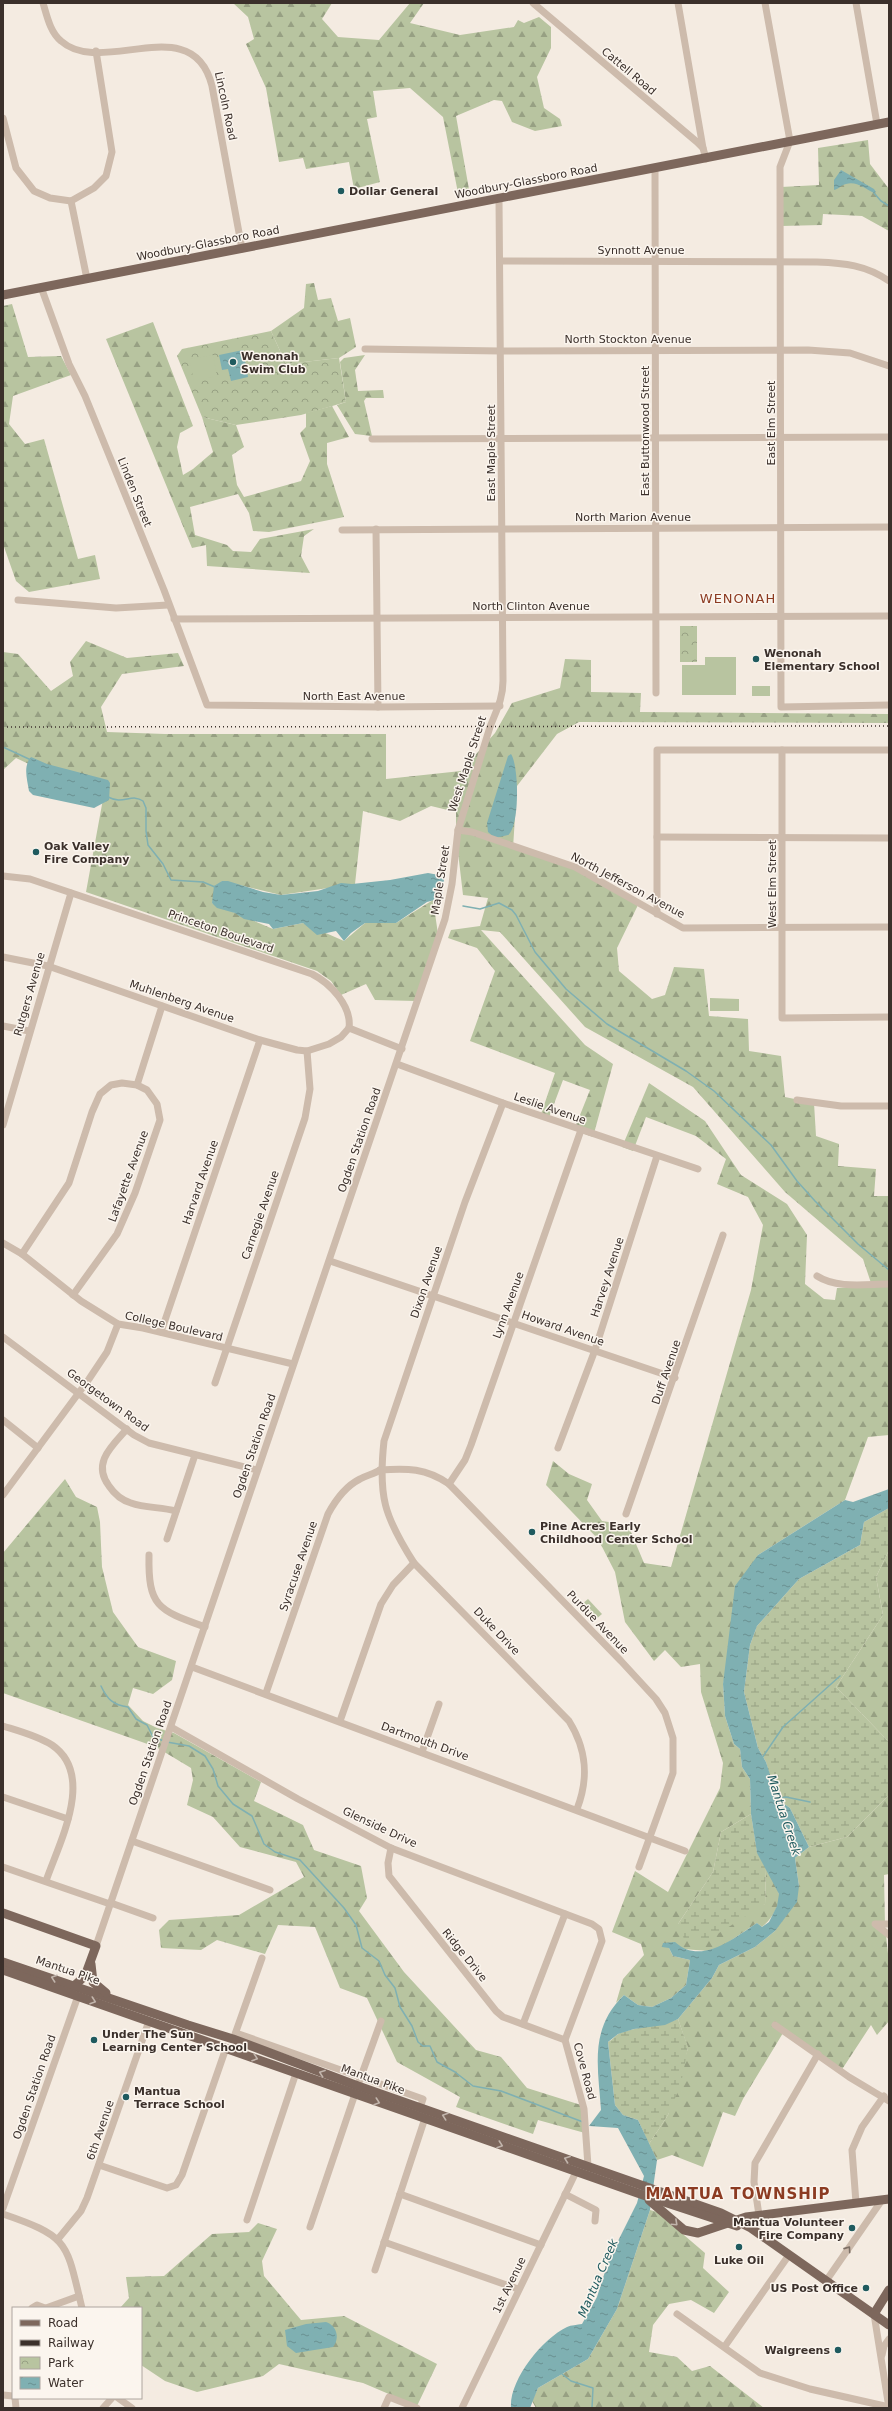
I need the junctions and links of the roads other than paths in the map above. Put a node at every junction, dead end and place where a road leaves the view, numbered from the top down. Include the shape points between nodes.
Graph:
1 (43, 3) edge
2 (533, 3) edge
3 (678, 3) edge
4 (765, 3) edge
5 (856, 3) edge
6 (96, 51) junction
7 (3, 118) edge
8 (889, 122) edge
9 (877, 124) junction
10 (790, 140) junction
11 (703, 148) junction
12 (706, 159) junction
13 (655, 169) junction
14 (498, 199) junction
15 (71, 201) junction
16 (242, 249) junction
17 (500, 261) junction
18 (656, 261) junction
19 (781, 261) junction
20 (87, 279) junction
21 (889, 281) edge
22 (41, 287) junction
23 (3, 295) edge
24 (365, 349) dead end
25 (656, 350) junction
26 (781, 350) junction
27 (501, 351) junction
28 (889, 366) edge
29 (889, 437) edge
30 (372, 438) dead end
31 (782, 438) junction
32 (502, 439) junction
33 (656, 439) junction
34 (889, 527) edge
35 (502, 528) junction
36 (656, 528) junction
37 (782, 528) junction
38 (376, 529) junction
39 (342, 530) dead end
40 (18, 600) dead end
41 (168, 605) junction
42 (889, 616) edge
43 (503, 617) junction
44 (657, 617) junction
45 (781, 617) junction
46 (378, 618) junction
47 (174, 619) junction
48 (656, 692) dead end
49 (889, 705) edge
50 (207, 706) joint
51 (500, 706) junction
52 (378, 707) junction
53 (782, 750) junction
54 (889, 750) edge
55 (458, 830) junction
56 (657, 837) junction
57 (783, 838) junction
58 (889, 838) edge
59 (3, 876) edge
60 (71, 893) junction
61 (657, 914) junction
62 (783, 927) junction
63 (889, 927) edge
64 (433, 954) joint
65 (3, 958) edge
66 (48, 966) junction
67 (162, 1006) junction
68 (889, 1017) edge
69 (3, 1026) edge
70 (349, 1028) junction
71 (30, 1031) junction
72 (260, 1040) junction
73 (402, 1049) junction
74 (308, 1051) junction
75 (397, 1064) junction
76 (137, 1084) junction
77 (7, 1097) edge
78 (797, 1100) dead end
79 (503, 1103) junction
80 (889, 1106) edge
81 (3, 1125) edge
82 (581, 1130) junction
83 (657, 1156) junction
84 (698, 1169) dead end
85 (724, 1236) dead end
86 (3, 1243) edge
87 (22, 1254) junction
88 (330, 1261) junction
89 (817, 1276) dead end
90 (889, 1284) edge
91 (73, 1295) junction
92 (432, 1296) junction
93 (514, 1322) junction
94 (118, 1324) junction
95 (161, 1332) junction
96 (3, 1337) edge
97 (226, 1349) junction
98 (595, 1350) junction
99 (293, 1364) junction
100 (675, 1378) junction
101 (215, 1383) dead end
102 (78, 1393) junction
103 (3, 1420) edge
104 (127, 1429) junction
105 (38, 1448) junction
106 (558, 1448) dead end
107 (194, 1455) junction
108 (257, 1470) junction
109 (380, 1470) junction
110 (448, 1484) junction
111 (3, 1495) edge
112 (176, 1511) junction
113 (626, 1514) dead end
114 (167, 1539) dead end
115 (149, 1555) dead end
116 (414, 1563) junction
117 (205, 1627) junction
118 (192, 1667) junction
119 (266, 1693) junction
120 (439, 1704) dead end
121 (340, 1721) junction
122 (3, 1726) edge
123 (171, 1727) junction
124 (422, 1752) junction
125 (3, 1797) edge
126 (577, 1809) junction
127 (68, 1819) junction
128 (650, 1837) junction
129 (132, 1841) junction
130 (391, 1848) junction
131 (685, 1851) dead end
132 (3, 1867) edge
133 (639, 1867) dead end
134 (46, 1881) junction
135 (270, 1890) dead end
136 (110, 1903) junction
137 (3, 1913) edge
138 (565, 1914) junction
139 (153, 1918) dead end
140 (889, 1924) edge
141 (889, 1935) edge
142 (602, 1941) joint
143 (96, 1946) junction
144 (262, 1958) dead end
145 (91, 1959) junction
146 (3, 1962) edge
147 (3, 1970) edge
148 (75, 1985) junction
149 (78, 1996) junction
150 (149, 2021) junction
151 (381, 2021) dead end
152 (523, 2024) junction
153 (775, 2025) dead end
154 (188, 2026) junction
155 (235, 2036) junction
156 (565, 2040) junction
157 (226, 2048) junction
158 (818, 2054) junction
159 (296, 2073) junction
160 (358, 2086) junction
161 (886, 2099) edge
162 (425, 2118) junction
163 (99, 2165) junction
164 (588, 2166) junction
165 (576, 2172) junction
166 (629, 2186) junction
167 (400, 2194) junction
168 (565, 2194) junction
169 (658, 2199) junction
170 (886, 2200) edge
171 (856, 2203) junction
172 (3, 2208) edge
173 (707, 2212) junction
174 (3, 2214) edge
175 (759, 2214) junction
176 (248, 2220) dead end
177 (595, 2221) dead end
178 (732, 2222) junction
179 (310, 2227) dead end
180 (698, 2233) junction
181 (58, 2239) junction
182 (384, 2242) junction
183 (541, 2245) junction
184 (789, 2256) junction
185 (375, 2270) dead end
186 (826, 2281) junction
187 (518, 2289) junction
188 (889, 2290) edge
189 (79, 2296) junction
190 (34, 2307) edge
191 (43, 2307) edge
192 (49, 2307) edge
193 (82, 2307) edge
194 (677, 2314) dead end
195 (874, 2314) junction
196 (889, 2326) edge
197 (889, 2340) edge
198 (725, 2346) junction
199 (881, 2359) junction
200 (111, 2399) edge
201 (119, 2399) edge
202 (103, 2408) edge
203 (132, 2408) edge
204 (384, 2408) edge
205 (417, 2408) edge
206 (462, 2408) edge
207 (889, 2408) edge

1 - 6 street, Lincoln Road via 51,26 61,42 78,50
2 - 11 street, Cattell Road
3 - 11 street
4 - 10 street
5 - 9 street
6 - 15 street via 112,143 111,161 102,182 85,195
6 - 16 street, Lincoln Road via 174,48 190,52 205,66 212,86
7 - 15 street via 16,168 26,184 46,197
8 - 9 main road, Woodbury-Glassboro Road
9 - 10 main road, Woodbury-Glassboro Road
10 - 12 main road, Woodbury-Glassboro Road
10 - 19 street, East Elm Street via 780,167
11 - 12 street
12 - 13 main road, Woodbury-Glassboro Road
13 - 14 main road, Woodbury-Glassboro Road
13 - 18 street, East Buttonwood Street
14 - 16 main road, Woodbury-Glassboro Road
14 - 17 street, East Maple Street
15 - 20 street
16 - 20 main road, Woodbury-Glassboro Road
17 - 18 street, Synnott Avenue
17 - 27 street, East Maple Street
18 - 19 street, Synnott Avenue
18 - 25 street, East Buttonwood Street
19 - 21 street, Synnott Avenue via 852,264 867,268
19 - 26 street, East Elm Street
20 - 22 main road, Woodbury-Glassboro Road
22 - 23 main road, Woodbury-Glassboro Road
22 - 41 street, Linden Street via 69,364 85,396
24 - 27 street, North Stockton Avenue
25 - 26 street, North Stockton Avenue
25 - 27 street, North Stockton Avenue
25 - 33 street, East Buttonwood Street
26 - 28 street, North Stockton Avenue via 850,353
26 - 31 street, East Elm Street
27 - 32 street, East Maple Street
29 - 31 street
30 - 32 street
31 - 33 street
31 - 37 street, East Elm Street
32 - 33 street
32 - 35 street, East Maple Street
33 - 36 street, East Buttonwood Street
34 - 37 street, North Marion Avenue
35 - 36 street, North Marion Avenue
35 - 38 street, North Marion Avenue
35 - 43 street, East Maple Street
36 - 37 street, North Marion Avenue
36 - 44 street, East Buttonwood Street
37 - 45 street, East Elm Street
38 - 39 street, North Marion Avenue
38 - 46 street
40 - 41 street via 116,608
41 - 47 street, Linden Street
42 - 45 street, North Clinton Avenue
43 - 44 street, North Clinton Avenue
43 - 46 street, North Clinton Avenue
43 - 51 street, East Maple Street via 503,693
44 - 45 street, North Clinton Avenue
44 - 48 street, East Buttonwood Street
45 - 49 street, East Elm Street via 781,707
46 - 47 street, North Clinton Avenue
46 - 52 street
47 - 50 street, Linden Street
50 - 52 street, North East Avenue
51 - 52 street, North East Avenue
51 - 55 street, West Maple Street via 490,727
53 - 54 street
53 - 56 street via 658,750
53 - 57 street, West Elm Street
55 - 61 street, North Jefferson Avenue via 472,832 575,867
55 - 64 street, Maple Street via 449,902
56 - 57 street
56 - 61 street
57 - 58 street
57 - 62 street, West Elm Street
59 - 60 street, Princeton Boulevard via 30,879
60 - 66 street, Rutgers Avenue
60 - 70 street, Princeton Boulevard via 228,944 315,976 327,983 346,1008
61 - 62 street, North Jefferson Avenue via 688,929
62 - 63 street, North Jefferson Avenue
62 - 68 street, West Elm Street via 782,1018
64 - 73 street, Ogden Station Road
65 - 66 street, Muhlenberg Avenue
66 - 67 street, Muhlenberg Avenue
66 - 71 street, Rutgers Avenue
67 - 72 street, Muhlenberg Avenue
67 - 76 street
69 - 71 street
70 - 73 street
70 - 74 street via 341,1038
71 - 77 street, Rutgers Avenue
72 - 74 street, Muhlenberg Avenue
72 - 95 street, Harvard Avenue
73 - 75 street, Ogden Station Road
74 - 97 street, Carnegie Avenue via 310,1089 305,1118
75 - 79 street, Leslie Avenue
75 - 88 street, Ogden Station Road
76 - 87 street via 117,1084 100,1094 69,1183
76 - 91 street, Lafayette Avenue via 153,1096 160,1112 160,1120 124,1223
77 - 81 street, Rutgers Avenue
78 - 80 street via 841,1106
79 - 82 street, Leslie Avenue
79 - 92 street, Dixon Avenue
82 - 83 street, Leslie Avenue
82 - 93 street, Lynn Avenue
83 - 84 street, Leslie Avenue
83 - 98 street, Harvey Avenue
85 - 100 street, Duff Avenue
86 - 87 street, College Boulevard
87 - 91 street, College Boulevard
88 - 92 street, Howard Avenue
88 - 99 street, Ogden Station Road
89 - 90 street via 835,1284
91 - 94 street, College Boulevard
92 - 93 street, Howard Avenue
92 - 109 street, Dixon Avenue via 384,1441
93 - 98 street, Howard Avenue
93 - 110 street, Lynn Avenue via 465,1460
94 - 95 street, College Boulevard
94 - 102 street via 107,1352
95 - 97 street, College Boulevard
96 - 102 street, Georgetown Road
97 - 99 street, College Boulevard
97 - 101 street, Carnegie Avenue
98 - 100 street, Howard Avenue
98 - 106 street, Harvey Avenue
99 - 108 street, Ogden Station Road
100 - 113 street, Duff Avenue
102 - 104 street, Georgetown Road
102 - 105 street
103 - 105 street
104 - 107 street, Georgetown Road via 149,1443
104 - 112 street via 104,1458 101,1470 108,1484 117,1497 131,1503
105 - 111 street
107 - 108 street, Georgetown Road
107 - 112 street
108 - 117 street, Ogden Station Road
109 - 110 street, Purdue Avenue via 421,1470 435,1475
109 - 116 street, Duke Drive via 389,1519
109 - 119 street, Syracuse Avenue via 350,1486 333,1504
110 - 128 street, Purdue Avenue via 621,1661 665,1713 673,1738 675,1763 666,1796
112 - 114 street
115 - 117 street via 149,1580 156,1602 171,1613
116 - 121 street via 393,1585 380,1604
116 - 126 street, Duke Drive via 569,1721 579,1737 585,1762 584,1785
117 - 118 street, Ogden Station Road
118 - 119 street, Dartmouth Drive
118 - 123 street, Ogden Station Road
119 - 121 street, Dartmouth Drive
120 - 124 street
121 - 124 street, Dartmouth Drive
122 - 127 street via 44,1741 62,1754 73,1775 73,1800
123 - 129 street, Ogden Station Road
123 - 130 street, Glenside Drive
124 - 126 street, Dartmouth Drive
125 - 127 street
126 - 128 street, Dartmouth Drive
127 - 134 street
128 - 131 street, Dartmouth Drive
128 - 133 street, Purdue Avenue
129 - 135 street
129 - 136 street, Ogden Station Road
130 - 138 street, Glenside Drive
130 - 152 street, Ridge Drive via 387,1869 392,1881 496,2011 503,2017
132 - 134 street
134 - 136 street
136 - 139 street
136 - 143 street, Ogden Station Road
137 - 143 main road
138 - 142 street, Glenside Drive via 597,1926
138 - 152 street
140 - 141 street via 875,1924
142 - 156 street, Cove Road
143 - 145 main road
144 - 155 street
145 - 148 main road via 85,1976
145 - 154 main road via 93,1982 104,1992 184,2021
148 -> 146 main road, Mantua Pike
147 - 149 main road, Mantua Pike
148 - 154 main road, Mantua Pike
149 -> 150 main road, Mantua Pike
149 - 172 street, Ogden Station Road
150 - 157 main road, Mantua Pike
150 - 163 street, 6th Avenue
151 - 160 street
152 - 156 street, Ridge Drive
153 - 158 street
154 - 155 main road, Mantua Pike
155 - 160 main road, Mantua Pike
156 - 164 street, Cove Road via 584,2109
157 -> 159 main road, Mantua Pike
157 - 163 street via 178,2183 172,2187 161,2186
158 - 161 street
158 - 175 street via 755,2163 754,2182
159 - 160 main road, Mantua Pike
159 - 176 street
160 -> 162 main road, Mantua Pike
164 -> 160 main road, Mantua Pike
160 - 179 street
161 - 171 street via 862,2127 852,2150
162 -> 165 main road, Mantua Pike
162 - 167 street
163 - 181 street, 6th Avenue via 82,2211
164 - 166 main road, Mantua Pike
165 - 166 main road, Mantua Pike
165 - 168 street, 1st Avenue
166 - 169 main road, Mantua Pike
166 - 169 main road, Mantua Pike via 643,2196
167 - 182 street
167 - 183 street
168 - 177 street via 596,2210
168 - 183 street, 1st Avenue
169 - 173 main road, Mantua Pike
169 -> 180 main road via 684,2230
170 - 171 main road
186 -> 170 street
171 - 175 main road
173 - 178 main road, Mantua Pike
173 - 180 main road
174 - 181 street via 40,2227
175 - 178 main road
178 - 180 main road
178 - 184 main road, Mantua Pike via 762,2237
181 - 189 street via 70,2260
182 - 185 street
182 - 187 street
183 - 187 street, 1st Avenue
184 - 186 main road, Mantua Pike
184 - 198 street
186 - 195 main road, Mantua Pike
187 - 206 street, 1st Avenue
188 - 195 main road
189 - 192 street
189 - 193 street
190 - 191 street
194 - 198 street
195 - 196 main road, Mantua Pike
195 - 199 street
197 - 199 street via 884,2346
198 - 207 street via 768,2376
199 - 207 street
200 - 202 street
201 - 203 street
204 - 205 street via 389,2397

